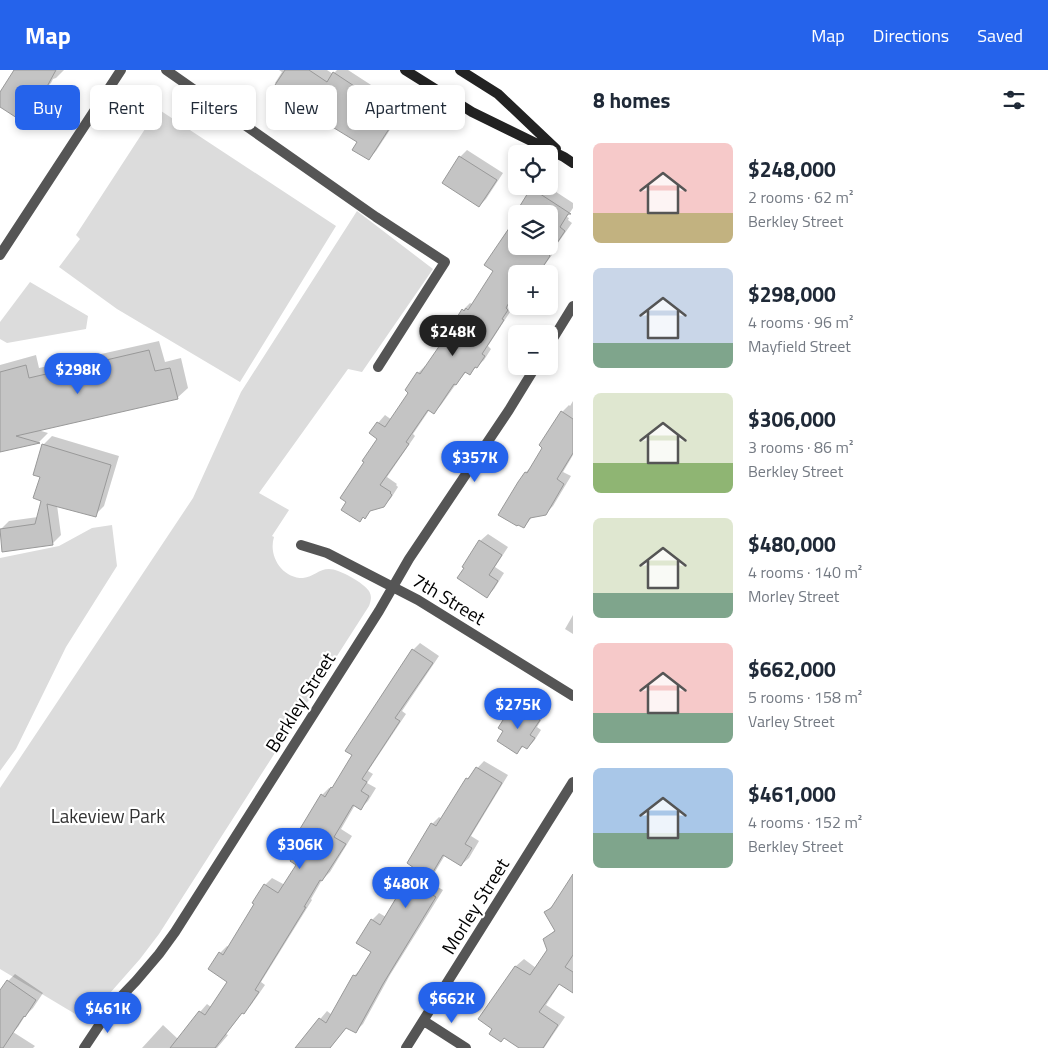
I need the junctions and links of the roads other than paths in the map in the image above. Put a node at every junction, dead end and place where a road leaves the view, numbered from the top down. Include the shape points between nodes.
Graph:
1 (120, 70) edge
2 (166, 70) edge
3 (405, 70) edge
4 (460, 70) edge
5 (569, 160) edge
6 (0, 255) edge
7 (573, 306) edge
8 (558, 330) edge
9 (378, 367) dead end
10 (530, 375) edge
11 (301, 545) dead end
12 (393, 586) junction
13 (573, 696) edge
14 (573, 782) edge
15 (424, 1022) junction
16 (84, 1048) edge
17 (406, 1048) edge
18 (466, 1048) edge

1 - 6 street
2 - 9 street via 445,262
3 - 5 main road via 472,112
4 - 5 main road via 498,94
7 - 8 street
10 - 12 street, Berkley Street
11 - 12 street, 7th Street via 327,553
12 - 13 street, 7th Street
12 - 16 street, Berkley Street via 175,932 112,1006
14 - 15 street, Morley Street
15 - 17 street, Morley Street
15 - 18 street

